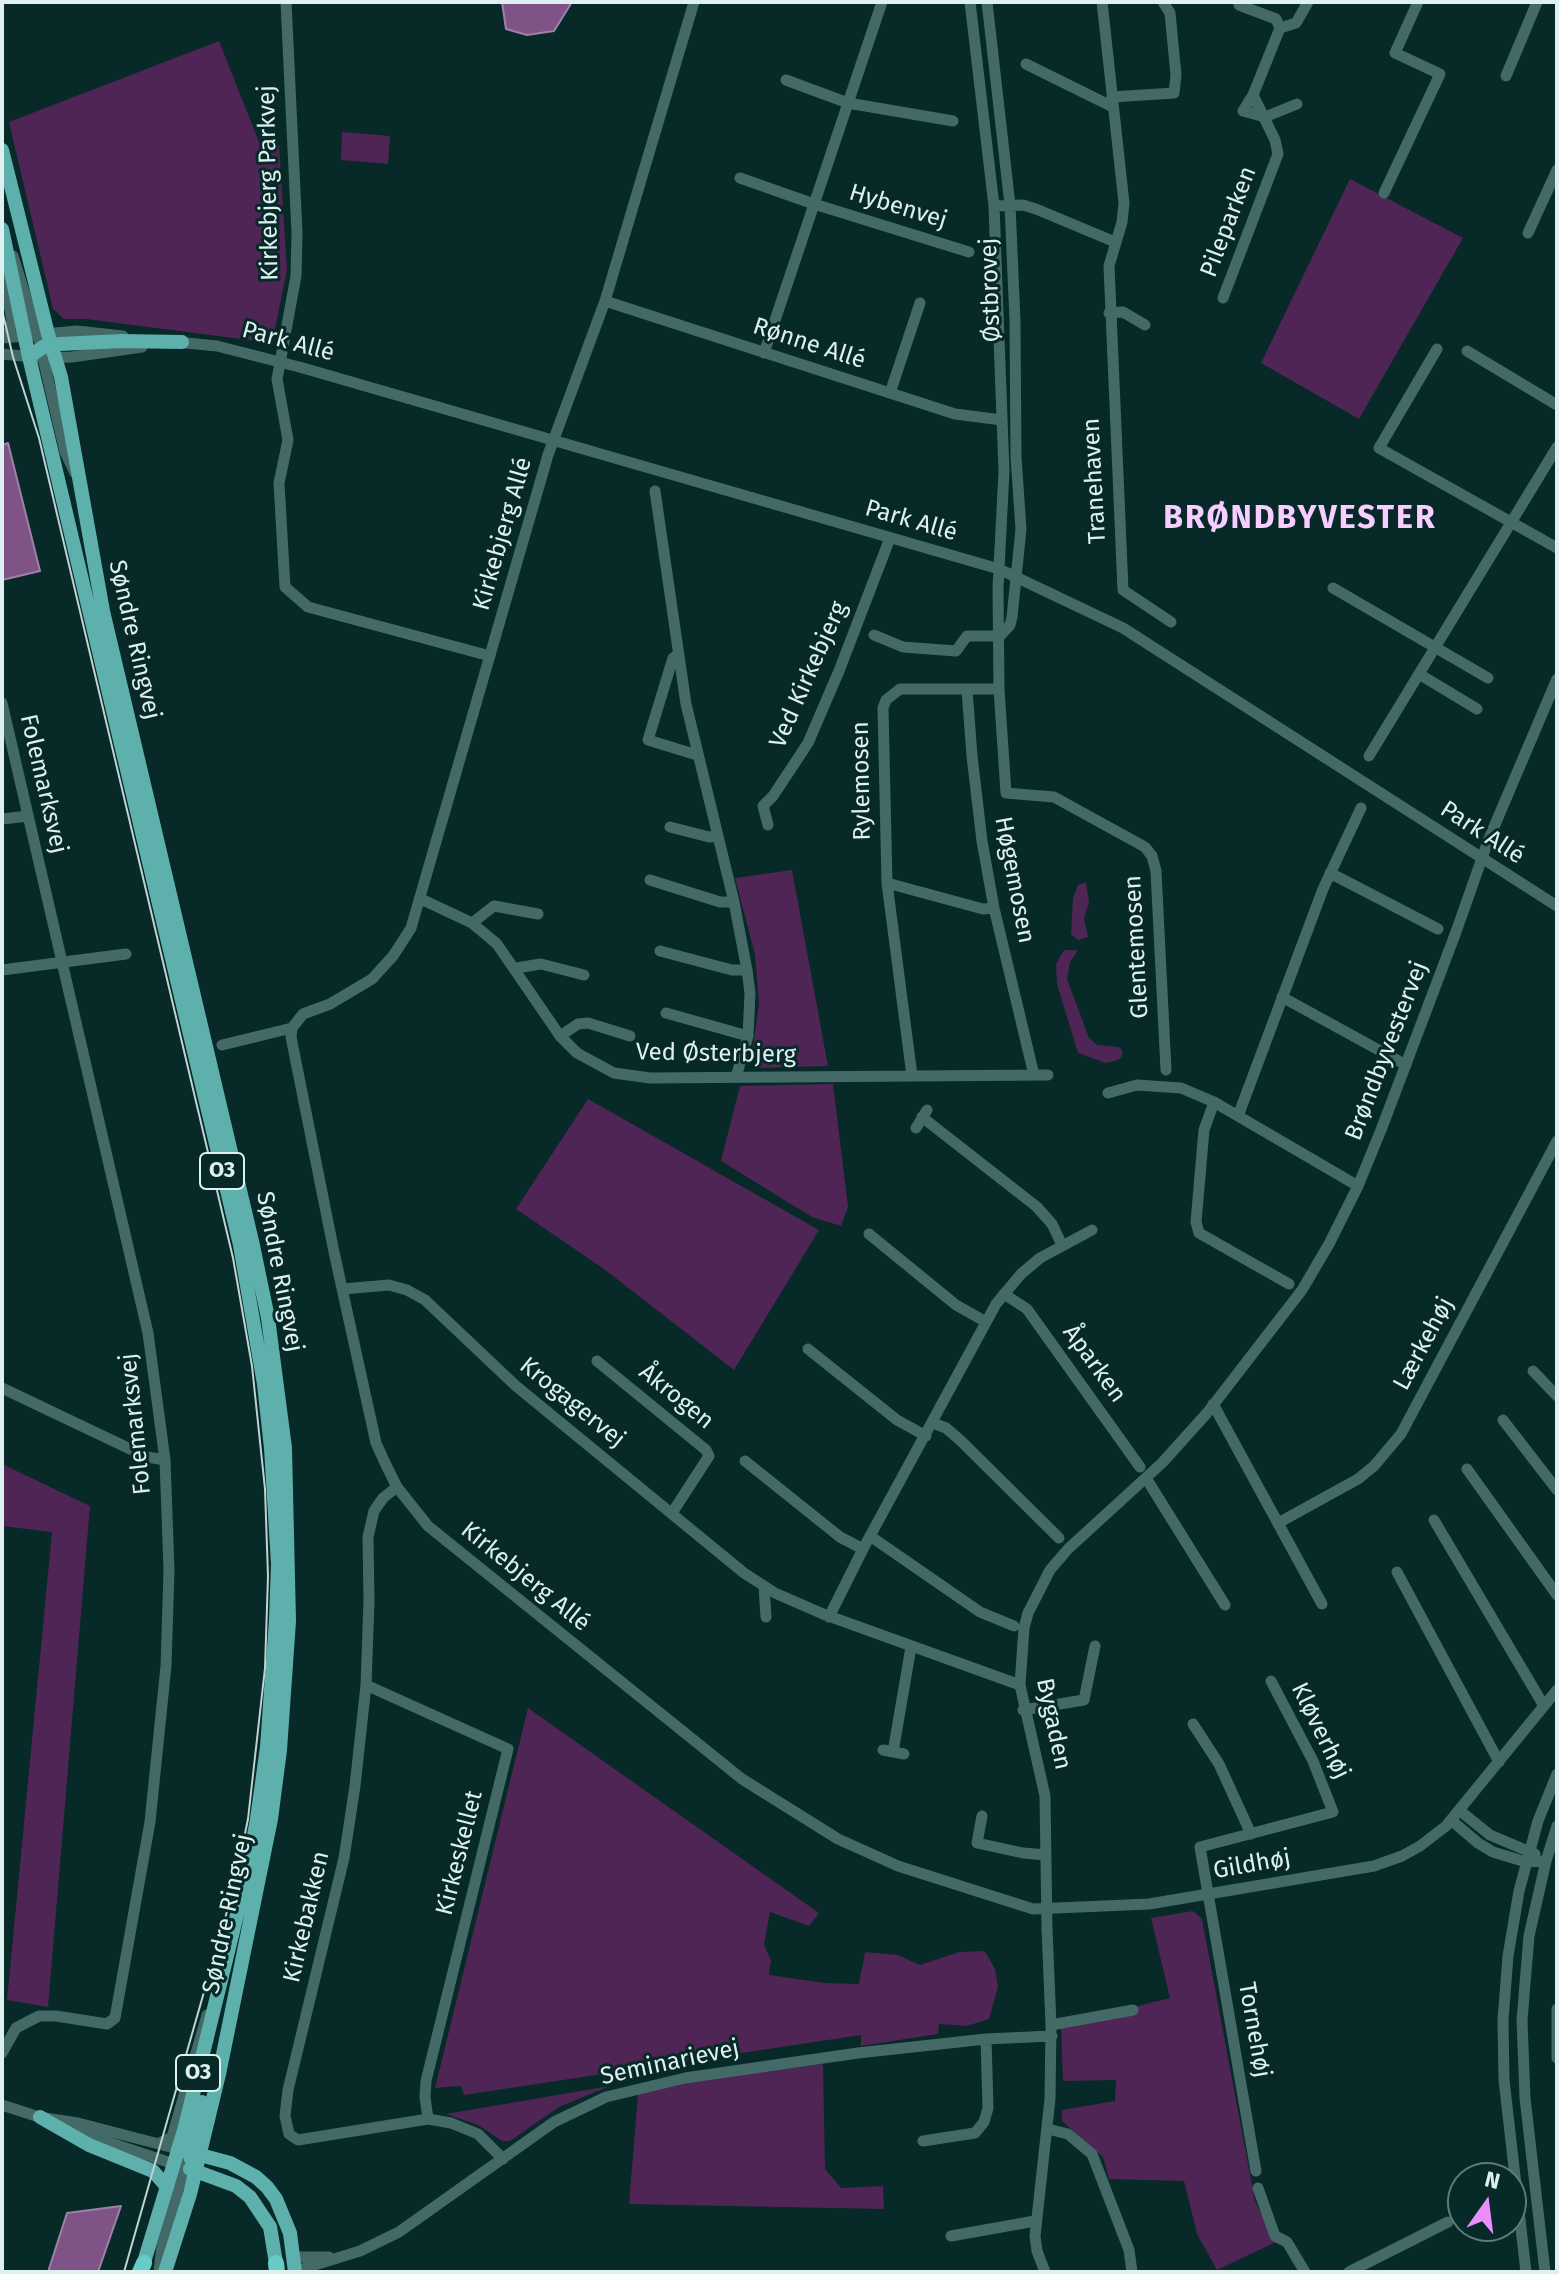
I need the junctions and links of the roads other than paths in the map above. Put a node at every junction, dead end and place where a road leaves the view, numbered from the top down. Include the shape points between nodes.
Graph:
1 (286, 2) edge
2 (694, 2) edge
3 (882, 2) edge
4 (970, 2) edge
5 (987, 2) edge
6 (1102, 2) edge
7 (1163, 2) edge
8 (1308, 2) edge
9 (1418, 2) edge
10 (1537, 2) edge
11 (1239, 5) dead end
12 (1280, 28) junction
13 (1026, 64) dead end
14 (1506, 76) dead end
15 (785, 81) dead end
16 (1253, 95) junction
17 (1113, 102) junction
18 (848, 103) junction
19 (1297, 104) dead end
20 (1265, 117) junction
21 (953, 121) dead end
22 (2, 150) edge
23 (1557, 170) edge
24 (740, 178) dead end
25 (1384, 193) dead end
26 (814, 204) junction
27 (1010, 205) junction
28 (994, 206) junction
29 (2, 221) edge
30 (2, 229) edge
31 (1528, 233) dead end
32 (1115, 242) junction
33 (969, 252) dead end
34 (2, 270) edge
35 (1223, 298) dead end
36 (605, 301) junction
37 (920, 303) dead end
38 (1109, 313) junction
39 (1145, 325) dead end
40 (2, 338) edge
41 (182, 342) joint
42 (40, 347) junction
43 (1437, 349) dead end
44 (1467, 351) dead end
45 (764, 353) junction
46 (2, 354) edge
47 (279, 362) junction
48 (890, 393) junction
49 (1557, 405) edge
50 (1002, 420) junction
51 (554, 439) junction
52 (1557, 447) edge
53 (655, 491) dead end
54 (1511, 523) junction
55 (890, 538) junction
56 (1557, 548) edge
57 (999, 569) junction
58 (1018, 577) junction
59 (1333, 588) dead end
60 (1171, 622) dead end
61 (874, 635) dead end
62 (1000, 636) junction
63 (1435, 646) junction
64 (678, 655) junction
65 (490, 656) junction
66 (1419, 674) junction
67 (1488, 678) dead end
68 (1557, 679) edge
69 (999, 689) junction
70 (967, 690) junction
71 (2, 703) edge
72 (1477, 709) dead end
73 (697, 755) junction
74 (1369, 756) dead end
75 (1361, 808) dead end
76 (28, 816) junction
77 (2, 819) edge
78 (768, 825) dead end
79 (670, 827) dead end
80 (718, 836) junction
81 (1481, 860) junction
82 (1330, 873) junction
83 (650, 880) dead end
84 (887, 883) junction
85 (421, 899) junction
86 (734, 902) junction
87 (1557, 906) edge
88 (994, 908) junction
89 (538, 914) dead end
90 (472, 923) junction
91 (1438, 929) dead end
92 (660, 951) dead end
93 (126, 954) dead end
94 (61, 963) junction
95 (516, 968) junction
96 (2, 970) edge
97 (747, 970) junction
98 (584, 975) dead end
99 (1282, 997) junction
100 (666, 1013) dead end
101 (292, 1028) junction
102 (560, 1036) junction
103 (630, 1036) dead end
104 (748, 1036) junction
105 (222, 1045) dead end
106 (1406, 1065) junction
107 (1166, 1070) dead end
108 (1034, 1075) junction
109 (1048, 1075) dead end
110 (912, 1076) junction
111 (736, 1077) junction
112 (1108, 1093) dead end
113 (1214, 1102) junction
114 (1238, 1116) junction
115 (922, 1118) dead end
116 (1557, 1141) edge
117 (1358, 1186) junction
118 (1092, 1230) dead end
119 (869, 1234) dead end
120 (1062, 1245) junction
121 (1289, 1284) dead end
122 (343, 1289) junction
123 (1004, 1294) junction
124 (986, 1322) junction
125 (808, 1349) dead end
126 (597, 1361) dead end
127 (1533, 1371) dead end
128 (2, 1388) edge
129 (1557, 1396) edge
130 (1210, 1408) junction
131 (1503, 1420) dead end
132 (933, 1423) junction
133 (926, 1436) junction
134 (165, 1460) junction
135 (745, 1461) dead end
136 (1467, 1469) dead end
137 (1143, 1472) junction
138 (397, 1487) junction
139 (1557, 1490) edge
140 (672, 1513) junction
141 (1434, 1520) dead end
142 (1280, 1522) junction
143 (870, 1536) junction
144 (1059, 1538) dead end
145 (863, 1549) junction
146 (1397, 1572) dead end
147 (764, 1586) junction
148 (1557, 1595) edge
149 (1322, 1604) dead end
150 (1225, 1605) dead end
151 (766, 1617) dead end
152 (829, 1617) junction
153 (1014, 1626) dead end
154 (1095, 1646) dead end
155 (911, 1647) junction
156 (1271, 1681) dead end
157 (366, 1685) junction
158 (1020, 1685) junction
159 (1557, 1690) edge
160 (1544, 1706) junction
161 (1023, 1710) junction
162 (1193, 1724) dead end
163 (894, 1752) dead end
164 (1499, 1762) junction
165 (1557, 1774) edge
166 (1459, 1810) junction
167 (982, 1816) dead end
168 (1451, 1820) junction
169 (1557, 1826) edge
170 (1251, 1834) junction
171 (1046, 1855) junction
172 (1528, 1856) junction
173 (1546, 1861) junction
174 (1207, 1896) junction
175 (1046, 1909) junction
176 (217, 1997) junction
177 (1557, 2009) edge
178 (1133, 2010) dead end
179 (1052, 2030) junction
180 (986, 2039) junction
181 (2, 2053) edge
182 (1557, 2058) edge
183 (2, 2105) edge
184 (40, 2117) junction
185 (428, 2119) junction
186 (1048, 2129) junction
187 (923, 2141) dead end
188 (160, 2143) junction
189 (189, 2152) junction
190 (503, 2159) junction
191 (184, 2167) junction
192 (1256, 2171) dead end
193 (167, 2187) junction
194 (1258, 2188) dead end
195 (1035, 2221) junction
196 (1447, 2223) edge
197 (951, 2236) dead end
198 (276, 2267) edge
199 (294, 2267) edge
200 (142, 2269) edge
201 (162, 2272) edge
202 (1045, 2272) edge
203 (1132, 2272) edge
204 (1305, 2272) edge
205 (1349, 2272) edge
206 (1526, 2272) edge
207 (1545, 2272) edge

1 - 47 street, Kirkebjerg Parkvej via 297,233 296,276
2 - 36 street, Kirkebjerg Allé
3 - 18 street, Hybenvej
4 - 28 street, Østbrovej
5 - 27 street, Østbrovej
6 - 17 street, Tranehaven
7 - 17 street via 1170,13 1174,93
8 - 12 street via 1296,23
9 - 25 street via 1395,53 1440,74
10 - 14 street
11 - 12 street via 1276,19
12 - 16 street
13 - 17 street
15 - 18 street
16 - 20 street, Pileparken
16 - 20 street, Pileparken via 1243,111
17 - 32 street, Tranehaven via 1124,203
18 - 21 street
18 - 26 street, Hybenvej
19 - 20 street
20 - 35 street, Pileparken via 1278,154
22 - 42 main road, Søndre Ringvej / O3
23 - 31 street
24 - 26 street, Hybenvej
26 - 33 street, Hybenvej
26 - 45 street, Hybenvej
27 - 28 street
27 - 32 street via 1036,209
27 - 58 street, Østbrovej via 1021,529
28 - 50 street, Østbrovej
29 - 42 street
30 - 42 main road, Søndre Ringvej / O3
32 - 38 street, Tranehaven
34 - 40 street via 12,320
36 - 45 street, Rønne Allé
36 - 51 street, Kirkebjerg Allé
37 - 48 street
38 - 39 street via 1123,312
38 - 60 street, Tranehaven via 1123,590
40 - 42 street
41 - 42 main road
41 - 47 street, Park Allé
42 - 46 street
42 - 176 main road, Søndre Ringvej / O3 via 240,1245 271,1448 278,1564 267,1747 247,1874
42 - 189 main road, Søndre Ringvej / O3 via 63,387 103,611 252,1241 285,1448 289,1621 280,1750 265,1847
43 - 54 street via 1379,448
44 - 49 street
45 - 48 street, Rønne Allé
47 - 51 street, Park Allé
47 - 65 street, Kirkebjerg Parkvej via 288,440 279,489 289,594 308,607
48 - 50 street, Rønne Allé via 967,417
50 - 57 street, Østbrovej
51 - 55 street, Park Allé
51 - 65 street, Kirkebjerg Allé
52 - 54 street
53 - 64 street
54 - 56 street
54 - 63 street
55 - 57 street, Park Allé
55 - 78 street, Ved Kirkebjerg via 808,743 763,806
57 - 58 street, Park Allé
57 - 62 street, Glentemosen
58 - 62 street, Glentemosen via 1010,625
58 - 81 street, Park Allé via 1123,628
59 - 63 street
61 - 62 street via 903,647 956,651 967,636
62 - 69 street, Glentemosen
63 - 66 street
63 - 67 street
64 - 73 street
64 - 73 street via 648,740
65 - 85 street, Kirkebjerg Allé
66 - 72 street
66 - 74 street
68 - 81 street, Brøndbyvestervej
69 - 70 street, Rylemosen
69 - 107 street, Glentemosen via 1006,793 1054,797 1145,847 1152,856
70 - 84 street, Rylemosen via 900,689 886,700
70 - 88 street, Høgemosen via 976,802
71 - 76 street, Folemarksvej
73 - 80 street
75 - 82 street
76 - 77 street
76 - 94 street, Folemarksvej
79 - 80 street
80 - 86 street
81 - 87 street, Park Allé
81 - 106 street, Brøndbyvestervej
82 - 91 street
82 - 99 street
83 - 86 street
84 - 88 street
84 - 110 street, Rylemosen
85 - 90 street, Ved Østerbjerg
85 - 101 street, Kirkebjerg Allé via 401,945 372,979 303,1014
86 - 97 street
88 - 108 street, Høgemosen
89 - 90 street via 494,906
90 - 95 street, Ved Østerbjerg
92 - 97 street
93 - 94 street
94 - 96 street
94 - 134 street, Folemarksvej via 148,1333
95 - 98 street via 541,964
95 - 102 street, Ved Østerbjerg
97 - 104 street
99 - 106 street
99 - 114 street
100 - 104 street
101 - 105 street, Kirkebjerg Allé
101 - 122 street, Kirkebjerg Allé
102 - 103 street, Ved Østerbjerg via 588,1023
102 - 111 street, Ved Østerbjerg via 577,1053 626,1075
104 - 111 street
106 - 117 street, Brøndbyvestervej
108 - 109 street
108 - 110 street
110 - 111 street, Ved Østerbjerg
112 - 113 street via 1164,1085
113 - 114 street
113 - 121 street via 1204,1130 1199,1233
114 - 117 street
115 - 120 street via 1037,1207
116 - 142 street, Lærkehøj via 1401,1434 1358,1479
117 - 130 street, Brøndbyvestervej via 1302,1290
118 - 120 street
119 - 124 street via 956,1305
120 - 123 street via 1021,1274
122 - 138 street, Kirkebjerg Allé via 376,1443
122 - 140 street, Krogagervej via 389,1285 425,1300 516,1386
123 - 124 street
123 - 137 street, Åparken via 1027,1309
124 - 132 street
125 - 133 street via 897,1420
126 - 140 street, Åkrogen via 709,1456
127 - 129 street
128 - 134 street via 147,1457
130 - 137 street, Bygaden
130 - 142 street
131 - 139 street
132 - 133 street
132 - 144 street via 960,1440
133 - 143 street
134 - 181 street, Folemarksvej via 166,1666 150,1822 117,2013 107,2024 48,2015 31,2018 16,2028
135 - 145 street via 840,1537
136 - 148 street
137 - 150 street
137 - 158 street, Bygaden via 1050,1570 1024,1628
138 - 157 street, Kirkebakken via 374,1511 368,1537
138 - 175 street, Kirkebjerg Allé via 428,1526 701,1748 777,1803 898,1866 1004,1901
140 - 147 street, Krogagervej
141 - 160 street
142 - 149 street
143 - 145 street
143 - 153 street via 980,1612
145 - 152 street
146 - 164 street
147 - 151 street
147 - 152 street, Krogagervej
152 - 155 street, Krogagervej
154 - 161 street via 1084,1700
155 - 158 street, Krogagervej
155 - 163 street
156 - 170 street, Kløverhøj via 1333,1812
157 - 185 street, Kirkeskellet via 508,1749 426,2081
157 - 185 street, Kirkebakken via 344,1858 285,2116 289,2134 298,2140
158 - 161 street, Bygaden
159 - 160 street, Gildhøj
160 - 164 street, Gildhøj
161 - 171 street, Bygaden via 1041,1767
162 - 170 street via 1219,1764
164 - 166 street, Gildhøj
165 - 172 street
166 - 168 street, Gildhøj
166 - 172 street
167 - 171 street via 977,1843
168 - 172 street via 1486,1848
168 - 174 street, Gildhøj via 1420,1846 1374,1866
169 - 173 street
170 - 174 street, Kløverhøj via 1200,1847
171 - 175 street, Bygaden
172 - 173 street
172 - 206 street via 1508,1956 1503,2043
173 - 207 street via 1529,1936 1522,2032
174 - 175 street, Gildhøj
174 - 192 street, Tornehøj
175 - 179 street, Bygaden
176 - 188 street via 205,2017 172,2137
176 - 189 main road, Søndre Ringvej via 217,2030
177 - 182 street
178 - 179 street
179 - 180 street, Seminarievej
179 - 186 street, Bygaden
180 - 187 street via 984,2122 975,2133
180 - 190 street, Seminarievej via 654,2084 578,2108
183 - 184 street
184 - 188 street
184 - 191 street
184 - 193 main road via 92,2147 153,2171
185 - 190 street, Kirkebakken via 478,2134
186 - 195 street, Bygaden
186 - 203 street via 1068,2134 1092,2154 1129,2250
188 - 189 street
189 - 191 main road
189 - 191 main road, Søndre Ringvej / O3
189 - 199 main road via 223,2160 267,2187 290,2233
190 - 199 street, Seminarievej via 399,2232 360,2251
191 - 193 main road, Søndre Ringvej / O3
191 - 198 main road via 236,2186 250,2197 270,2227
191 - 201 main road, Søndre Ringvej / O3
193 - 200 main road, Søndre Ringvej / O3
194 - 204 street via 1275,2236 1287,2242
195 - 197 street
195 - 202 street, Bygaden
196 - 205 street

